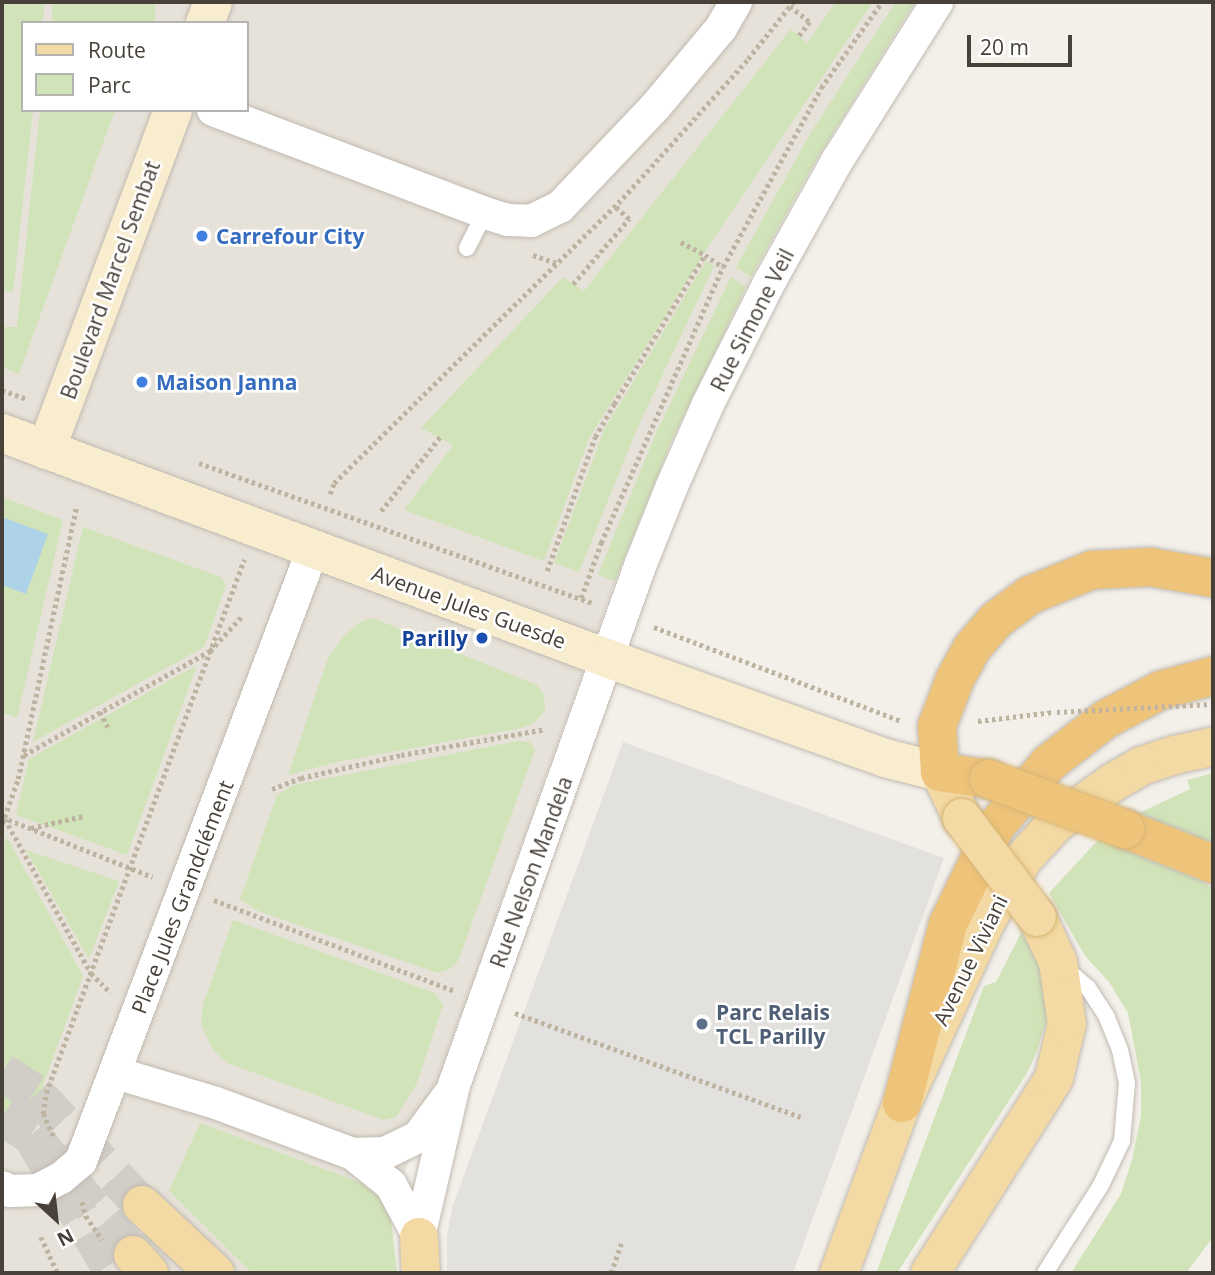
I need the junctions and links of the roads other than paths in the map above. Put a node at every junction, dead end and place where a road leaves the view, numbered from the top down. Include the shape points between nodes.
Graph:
1 (213, 2) edge
2 (736, 2) edge
3 (937, 2) edge
4 (206, 21) edge
5 (172, 112) edge
6 (218, 112) edge
7 (485, 212) junction
8 (467, 248) dead end
9 (2, 433) edge
10 (46, 450) junction
11 (313, 549) junction
12 (1213, 578) edge
13 (609, 659) junction
14 (1213, 676) edge
15 (1213, 747) edge
16 (940, 772) junction
17 (1213, 864) edge
18 (1058, 962) junction
19 (116, 1073) junction
20 (454, 1085) junction
21 (902, 1103) junction
22 (353, 1154) junction
23 (2, 1187) edge
24 (142, 1205) tunnel mouth
25 (420, 1255) edge
26 (215, 1273) edge
27 (839, 1273) edge
28 (930, 1273) edge
29 (1045, 1273) edge

1 - 4 street
2 - 7 street via 721,28 655,107 560,207 531,221
3 - 13 street, Rue Simone Veil via 837,161 769,283 677,474
5 - 10 street, Boulevard Marcel Sembat
6 - 7 street
7 - 8 lane
9 - 10 street, Avenue Jules Guesde
10 - 11 street, Avenue Jules Guesde
11 - 13 street, Avenue Jules Guesde
11 - 19 street, Place Jules Grandclément
12 - 16 highway via 1150,568 1092,570 1031,595 996,620 972,648 955,679 937,726
13 - 16 street, Avenue Jules Guesde via 886,758
13 - 20 street, Rue Nelson Mandela
14 - 21 highway via 1161,690 1106,719 1049,763 995,827 948,924
15 - 21 main road, Avenue Viviani via 1141,766 1112,783 1056,823 1023,859 985,923
16 - 17 highway, bridge via 989,779
16 - 18 main road, bridge via 962,818 1037,917
18 - 28 main road via 1067,1024 1054,1078
18 - 29 lane via 1088,988 1107,1017 1127,1083 1122,1141 1101,1185
19 - 22 street, Rue Nelson Mandela via 216,1103
19 - 23 street, Place Jules Grandclément via 81,1161 73,1170 38,1190
20 - 22 street, Rue Nelson Mandela via 418,1137 385,1153
20 - 25 street, Rue Nelson Mandela
21 - 27 main road, Avenue Viviani
22 - 25 street via 391,1185
24 - 26 main road

